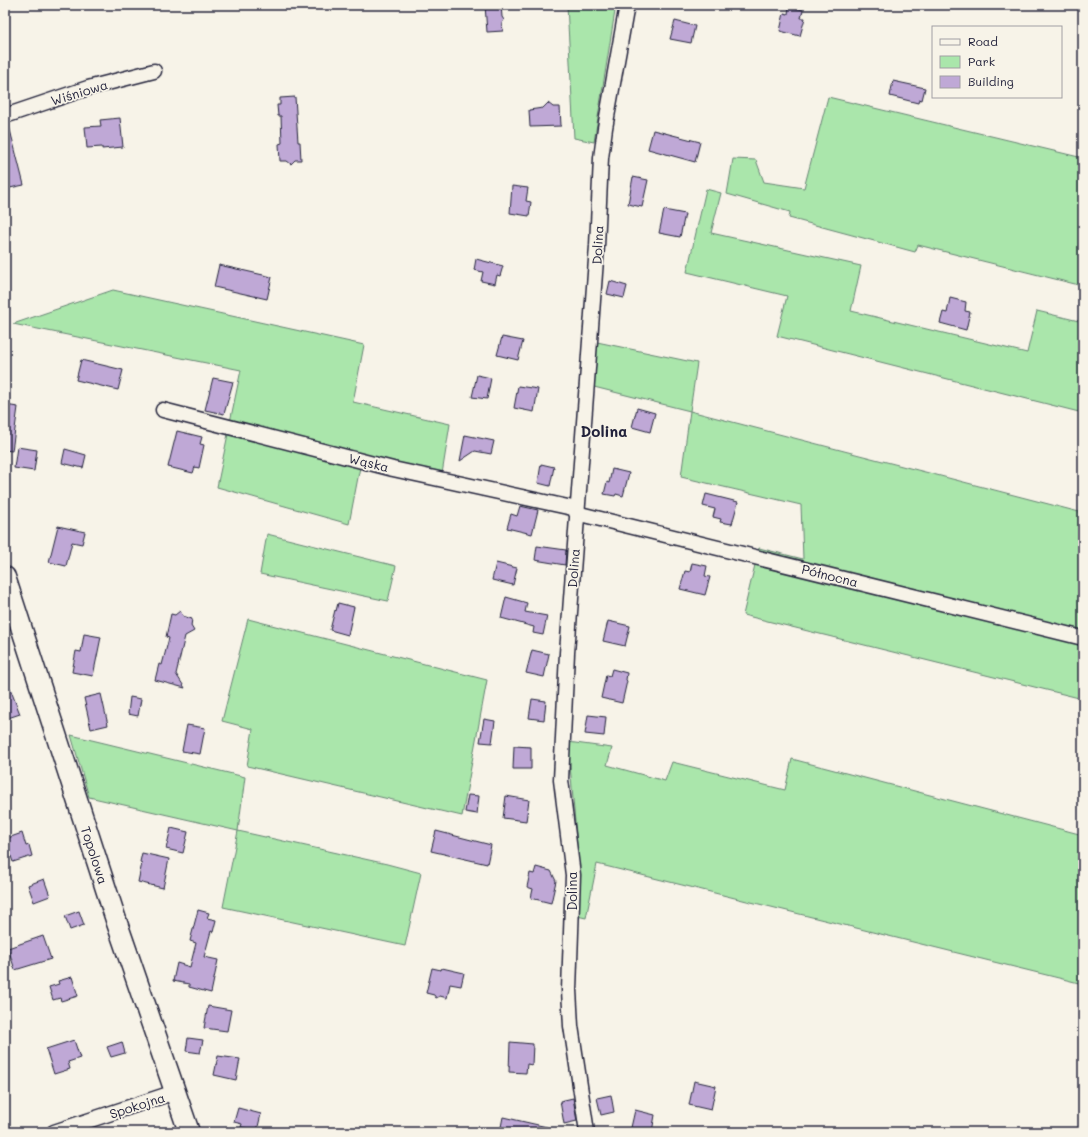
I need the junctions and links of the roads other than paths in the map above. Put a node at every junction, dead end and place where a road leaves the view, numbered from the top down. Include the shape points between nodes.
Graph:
1 (627, 5) edge
2 (154, 71) dead end
3 (5, 116) edge
4 (163, 410) dead end
5 (577, 511) junction
6 (5, 578) edge
7 (1083, 638) edge
8 (175, 1092) junction
9 (54, 1132) edge
10 (189, 1132) edge
11 (587, 1132) edge

1 - 5 street, Dolina via 601,158
2 - 3 street, Wiśniowa via 88,88
4 - 5 street, Wąska
5 - 7 street, Północna
5 - 11 street, Dolina via 561,780 573,875 569,990 571,1026
6 - 8 street, Topolowa
8 - 9 street, Spokojna
8 - 10 street, Topolowa

